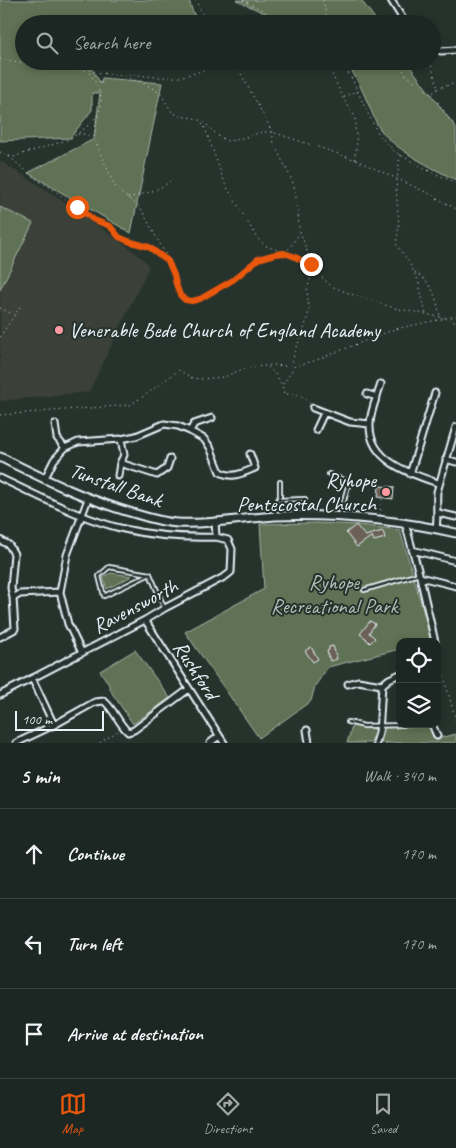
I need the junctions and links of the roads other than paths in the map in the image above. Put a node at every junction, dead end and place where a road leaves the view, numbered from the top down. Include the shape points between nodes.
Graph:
1 (391, 0) edge
2 (400, 15) edge
3 (456, 50) edge
4 (441, 51) edge
5 (381, 384) dead end
6 (435, 393) dead end
7 (367, 394) dead end
8 (377, 397) junction
9 (424, 401) dead end
10 (432, 404) junction
11 (313, 408) road end
12 (324, 412) junction
13 (212, 418) dead end
14 (54, 424) dead end
15 (370, 424) junction
16 (456, 426) edge
17 (316, 430) dead end
18 (190, 431) junction
19 (122, 438) junction
20 (65, 448) junction
21 (250, 454) dead end
22 (0, 457) edge
23 (170, 459) dead end
24 (446, 459) junction
25 (456, 462) edge
26 (120, 463) junction
27 (329, 474) dead end
28 (410, 474) junction
29 (118, 476) dead end
30 (0, 478) edge
31 (45, 478) junction
32 (280, 482) dead end
33 (438, 483) junction
34 (88, 499) junction
35 (305, 499) dead end
36 (278, 500) junction
37 (438, 513) junction
38 (82, 516) junction
39 (274, 516) junction
40 (339, 517) junction
41 (456, 517) edge
42 (215, 522) junction
43 (405, 523) junction
44 (436, 529) junction
45 (456, 534) edge
46 (216, 537) junction
47 (0, 540) edge
48 (412, 550) junction
49 (456, 562) edge
50 (150, 574) junction
51 (419, 576) junction
52 (456, 586) edge
53 (364, 590) dead end
54 (60, 592) junction
55 (13, 598) junction
56 (165, 608) junction
57 (146, 620) junction
58 (0, 637) edge
59 (434, 638) edge
60 (82, 653) junction
61 (396, 676) edge
62 (32, 678) junction
63 (348, 684) dead end
64 (382, 685) junction
65 (189, 690) junction
66 (0, 695) edge
67 (348, 722) dead end
68 (54, 724) junction
69 (396, 725) edge
70 (380, 726) junction
71 (434, 728) edge
72 (307, 730) dead end
73 (219, 736) junction
74 (437, 736) dead end
75 (16, 743) edge
76 (210, 743) edge
77 (224, 743) edge
78 (309, 743) edge
79 (376, 743) edge

1 - 2 street
3 - 4 street
5 - 8 street
6 - 10 street
7 - 8 street
8 - 15 street
9 - 10 street
10 - 28 street
11 - 12 street
12 - 15 street via 350,422
12 - 17 street
13 - 18 street via 194,424
14 - 20 street via 57,438
15 - 28 street via 377,448 386,459
16 - 24 street
18 - 19 street via 164,424 136,436
18 - 21 street via 210,447 220,472 227,476 255,468
19 - 20 street via 78,442
19 - 26 street via 124,455
20 - 31 street
22 - 31 main road, Tunstall Bank
23 - 26 street via 167,468 158,475
24 - 25 street
24 - 33 street
26 - 29 street
27 - 40 lane via 349,484
28 - 33 street
30 - 38 street
31 - 34 main road, Tunstall Bank
32 - 36 lane
33 - 37 street
34 - 38 street
34 - 42 main road, Tunstall Bank via 176,523
35 - 36 lane
36 - 39 lane
37 - 41 street
37 - 44 street
38 - 46 street via 125,530 188,538
38 - 54 street via 67,555
39 - 40 main road, Tunstall Bank
39 - 42 main road, Tunstall Bank
40 - 43 main road, Tunstall Bank
42 - 46 street
43 - 44 main road, Tunstall Bank
43 - 48 street
44 - 45 main road, Tunstall Bank
46 - 56 street, Ravensworth via 228,540 232,549 230,572
47 - 55 street via 9,545 14,554
48 - 49 street
48 - 51 street
50 - 50 lane via 110,567 99,576 104,596
50 - 56 lane
51 - 52 street
51 - 53 lane
51 - 59 street
54 - 55 street via 20,594
54 - 60 street via 68,624
55 - 58 street via 14,629
56 - 57 street, Ravensworth
57 - 60 street, Ravensworth
57 - 65 street, Rushford
60 - 62 street, Ravensworth
61 - 64 street
62 - 66 street, Ravensworth
62 - 68 street
63 - 64 street
64 - 70 street
65 - 68 street via 128,732 104,701 95,702
65 - 73 street, Rushford
67 - 70 lane
68 - 75 street
69 - 70 lane
70 - 79 street
71 - 74 street
72 - 78 street
73 - 76 street
73 - 77 street, Rushford

